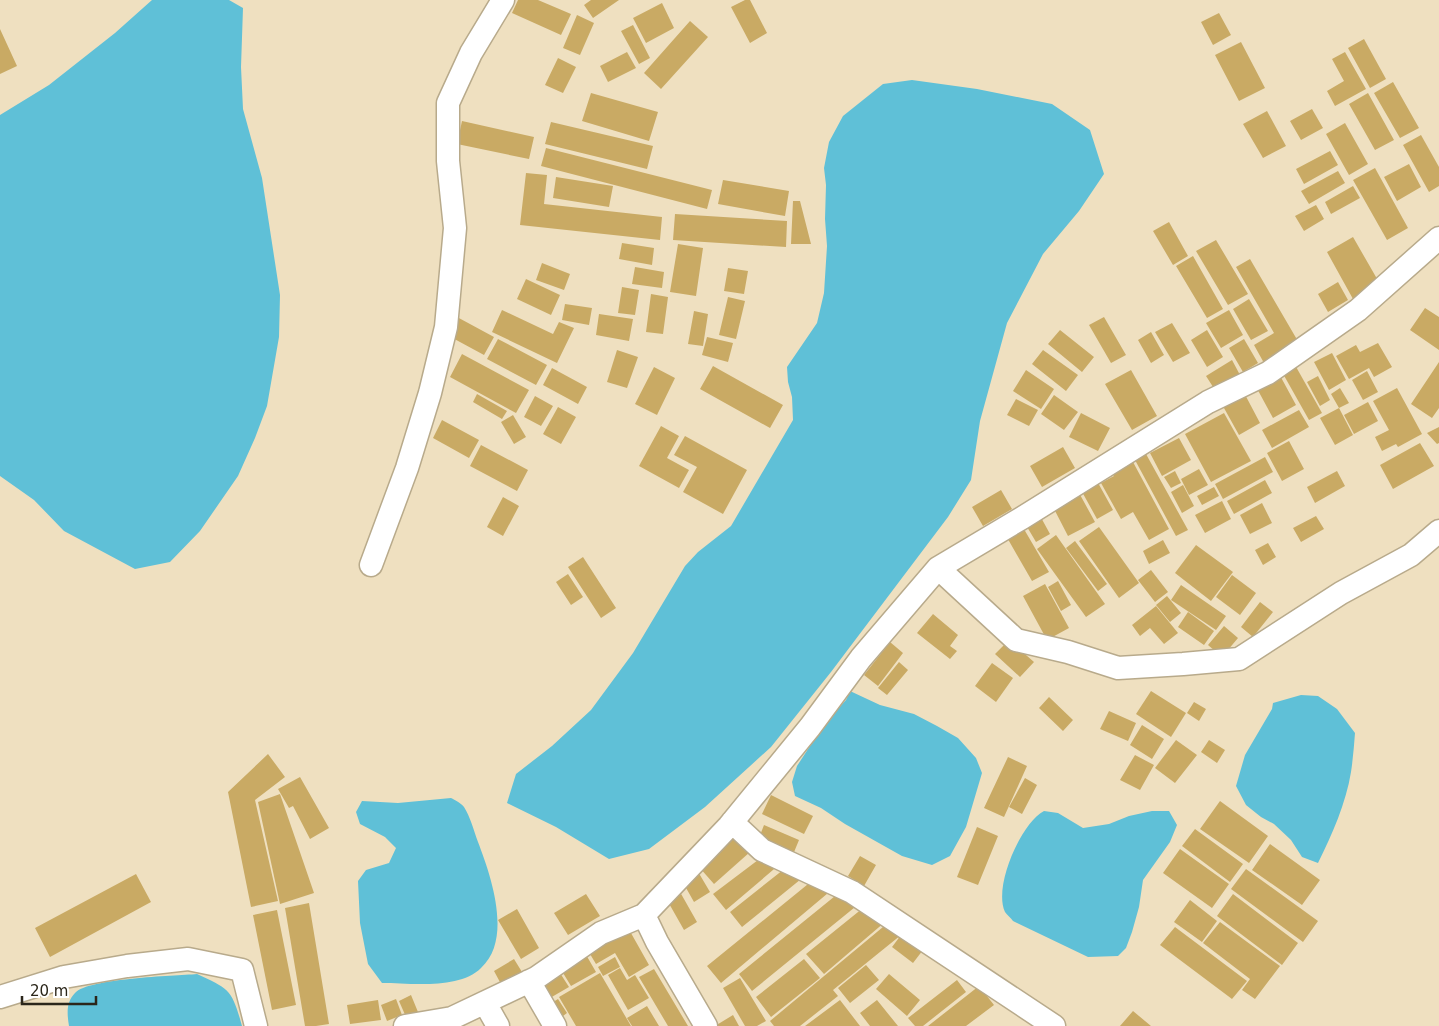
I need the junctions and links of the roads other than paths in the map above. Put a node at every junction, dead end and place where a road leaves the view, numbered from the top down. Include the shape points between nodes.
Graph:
1 (503, 0) edge
2 (1439, 238) edge
3 (1439, 531) edge
4 (371, 565) dead end
5 (938, 568) junction
6 (732, 822) junction
7 (644, 915) junction
8 (529, 981) junction
9 (0, 997) edge
10 (484, 1003) junction
11 (417, 1025) edge
12 (256, 1026) edge
13 (498, 1026) edge
14 (555, 1026) edge
15 (706, 1026) edge
16 (1054, 1026) edge

1 - 4 street via 471,53 448,103 448,161 456,228 446,327 407,468
2 - 5 street via 1358,310 1268,373 1208,402
3 - 5 street via 1411,556 1341,593 1239,659 1184,664 1118,668 1016,640
5 - 6 street via 860,658
6 - 7 street
6 - 16 street via 762,850 852,892
7 - 8 street via 601,933
7 - 15 street
8 - 10 street
8 - 14 street
9 - 12 street via 64,977 188,959 242,970
10 - 11 street via 452,1018
10 - 13 street

